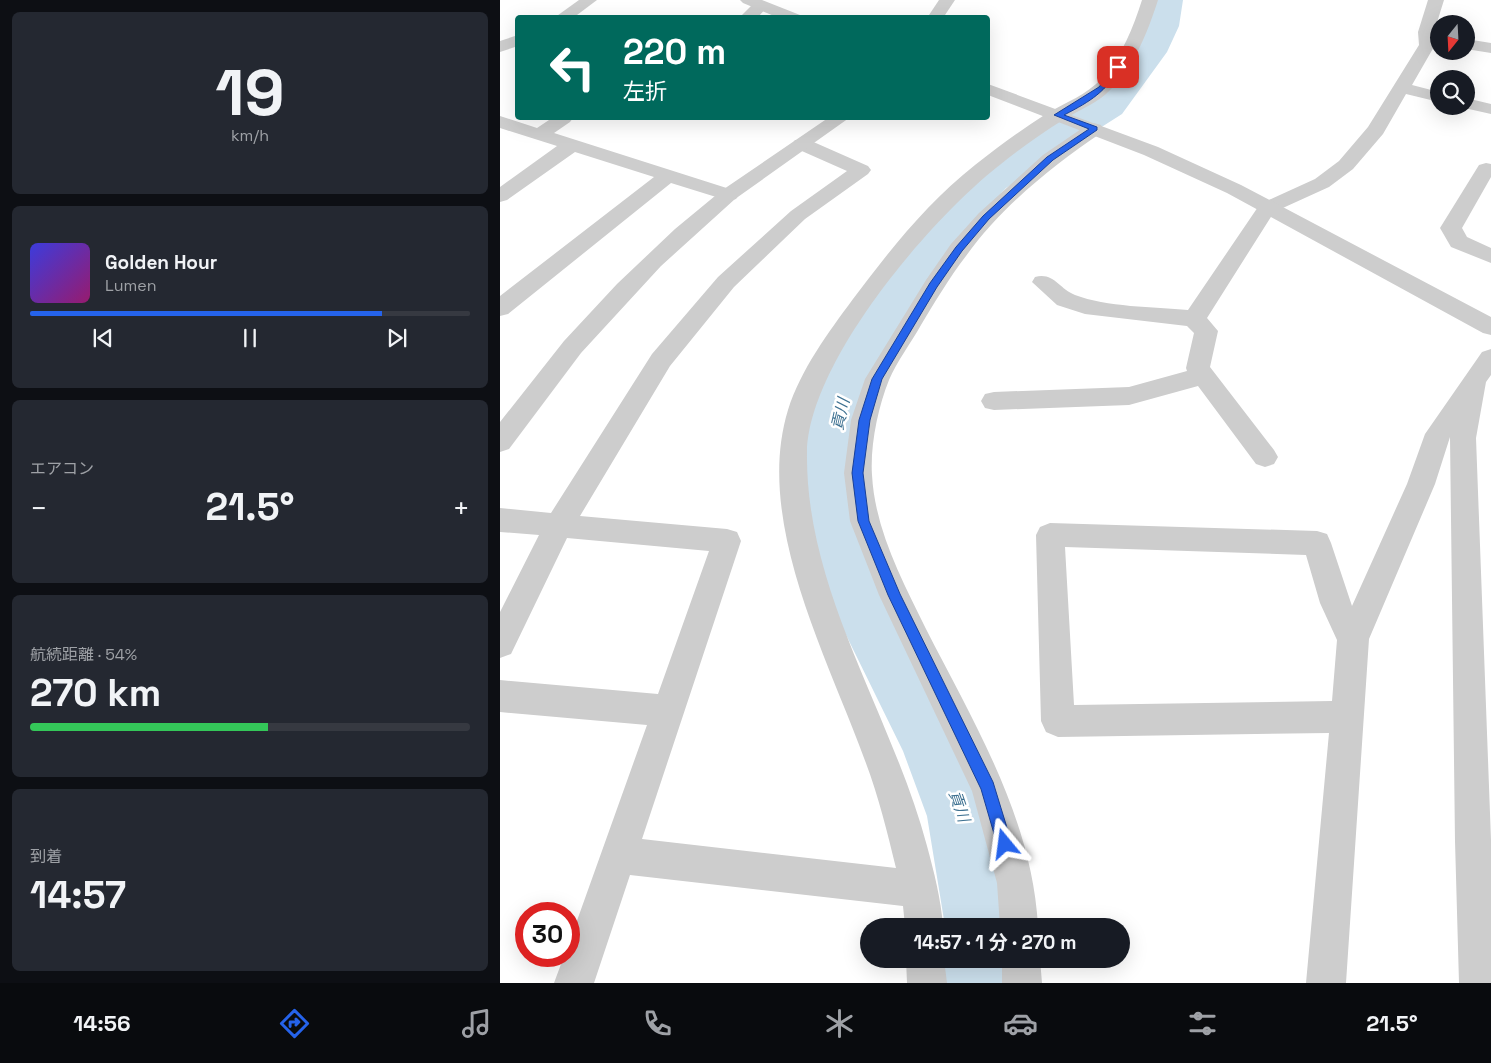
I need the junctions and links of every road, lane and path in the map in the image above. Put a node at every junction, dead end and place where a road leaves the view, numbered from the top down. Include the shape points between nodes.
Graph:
1 (589, 0) edge
2 (947, 0) edge
3 (1150, 0) edge
4 (1436, 0) edge
5 (754, 3) edge
6 (566, 15) edge
7 (748, 15) edge
8 (786, 15) edge
9 (937, 15) edge
10 (1435, 15) edge
11 (515, 41) edge
12 (1430, 42) edge
13 (1475, 45) edge
14 (500, 47) edge
15 (1491, 48) edge
16 (1402, 88) junction
17 (990, 90) edge
18 (1430, 95) edge
19 (1475, 105) edge
20 (1491, 109) edge
21 (1061, 116) junction
22 (561, 120) edge
23 (837, 120) edge
24 (500, 122) edge
25 (1094, 129) junction
26 (539, 135) junction
27 (802, 144) junction
28 (572, 145) junction
29 (1491, 171) edge
30 (668, 176) junction
31 (729, 195) junction
32 (500, 196) edge
33 (1267, 208) junction
34 (1491, 256) edge
35 (1043, 282) dead end
36 (500, 308) edge
37 (1194, 319) junction
38 (1491, 327) edge
39 (1483, 369) edge
40 (1204, 375) junction
41 (994, 402) dead end
42 (500, 442) edge
43 (1265, 457) dead end
44 (500, 520) edge
45 (559, 525) junction
46 (1353, 639) junction
47 (500, 644) edge
48 (500, 696) edge
49 (668, 711) junction
50 (1347, 718) junction
51 (1482, 845) edge
52 (618, 855) junction
53 (919, 889) junction
54 (923, 918) edge
55 (1018, 918) edge
56 (925, 968) edge
57 (1021, 968) edge
58 (574, 983) edge
59 (926, 983) edge
60 (1022, 983) edge
61 (1326, 983) edge
62 (1479, 983) edge

1 - 6 street
2 - 9 street
3 - 21 street via 1134,44 1102,89
4 - 10 street
5 - 7 street
5 - 8 street
11 - 14 street
12 - 16 street
13 - 15 street
16 - 18 street
16 - 33 street via 1376,130 1346,165 1322,183
17 - 21 street
19 - 20 street
21 - 25 street
21 - 53 street via 960,188 925,221 893,260 828,351 804,401 794,448 796,515 815,594 882,758 904,826
22 - 26 street
23 - 27 street
24 - 26 street
25 - 33 street via 1234,189
25 - 55 street via 1050,159 986,218 959,249 877,379 864,420 858,473 864,521 877,554 988,787 1016,882
26 - 28 street
27 - 31 street
27 - 45 street via 861,170 798,215 726,282 661,360
28 - 30 street
28 - 32 street
29 - 34 street via 1486,169 1451,228 1459,242
30 - 31 street
30 - 36 street
31 - 42 street via 651,262 605,308 539,386
33 - 37 street
33 - 38 street
35 - 37 street via 1064,300 1093,308
37 - 40 street via 1206,331 1198,368
39 - 46 street via 1438,434 1421,484
39 - 51 street via 1463,438
40 - 41 street via 1129,396
40 - 43 street
44 - 45 street
45 - 47 street
45 - 49 street via 727,541
46 - 50 street
46 - 50 street via 1335,603 1317,543 1050,535 1058,721
48 - 49 street
49 - 52 street
50 - 61 street
51 - 62 street
52 - 53 street
52 - 58 street
53 - 54 street
56 - 59 street
57 - 60 street

